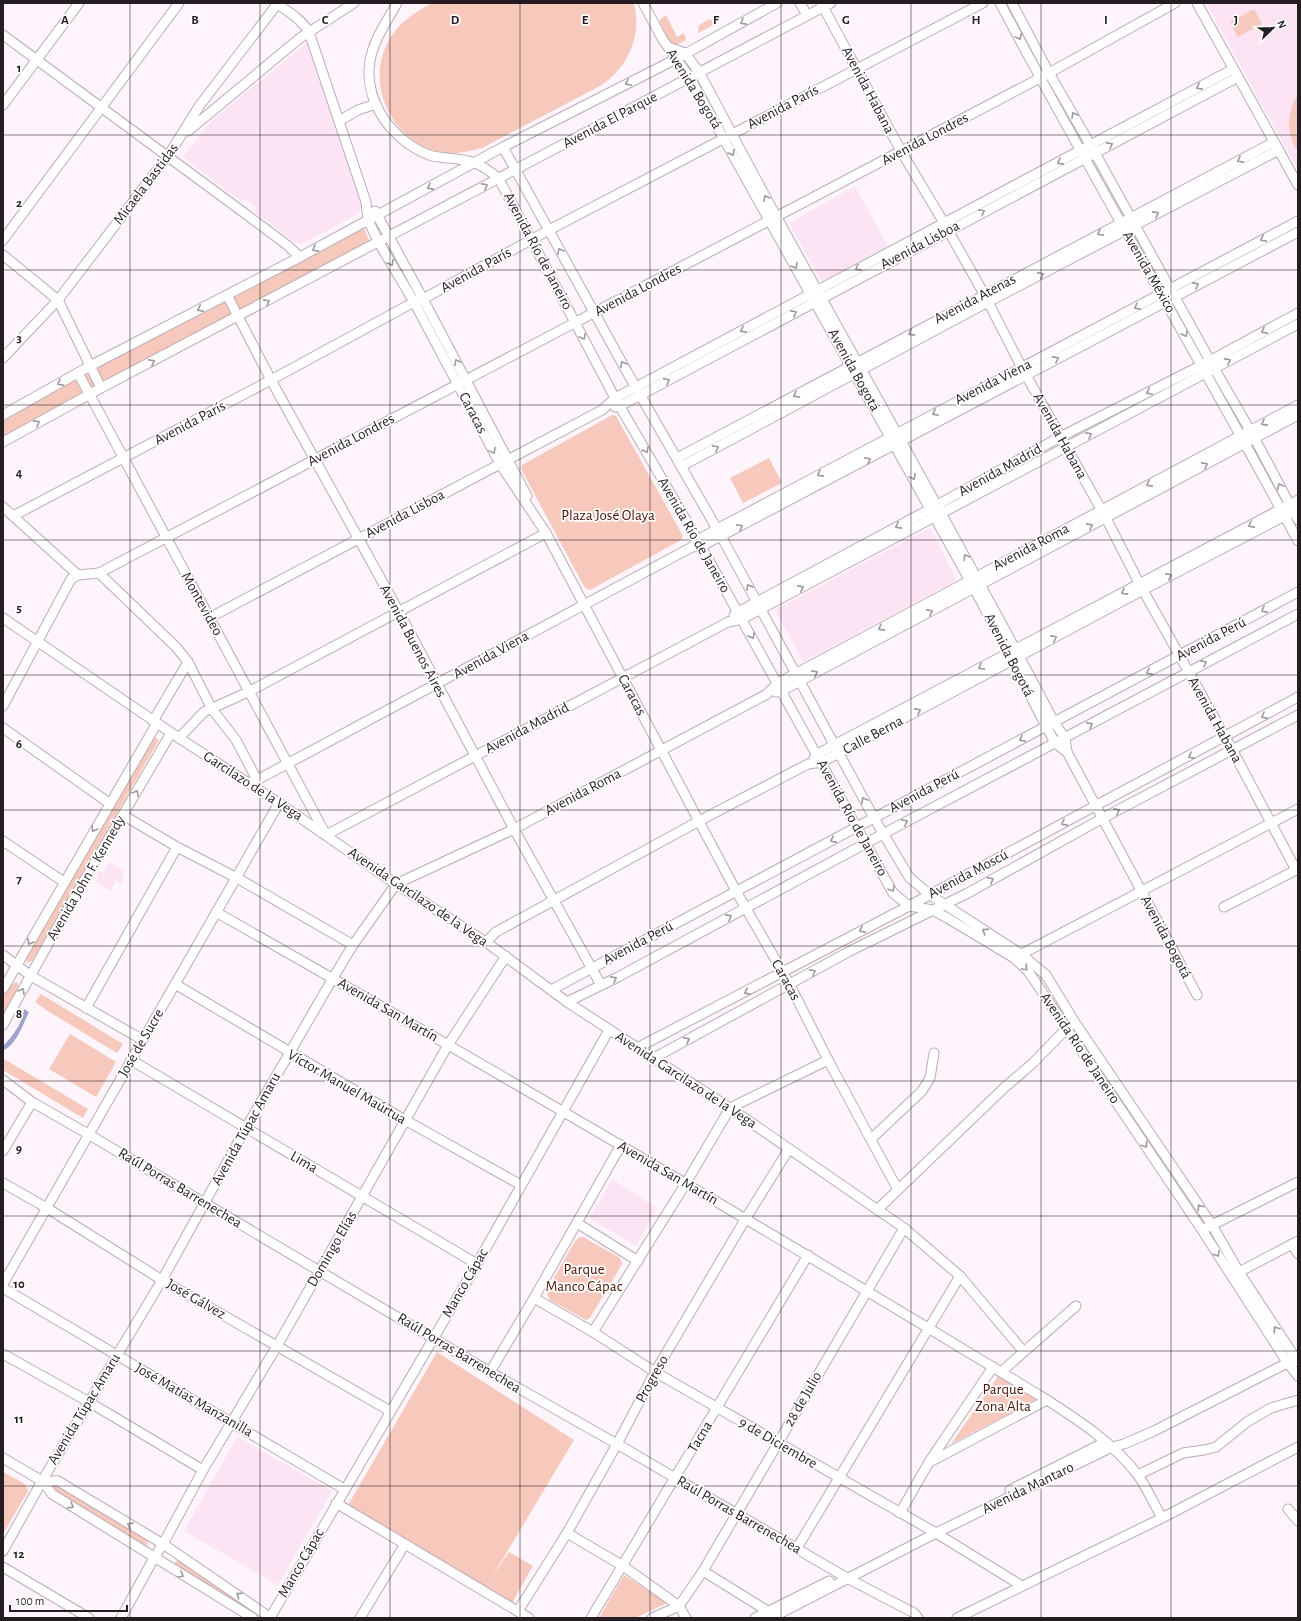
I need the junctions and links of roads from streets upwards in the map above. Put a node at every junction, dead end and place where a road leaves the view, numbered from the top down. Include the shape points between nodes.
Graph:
1 (79, 3) edge
2 (179, 3) edge
3 (277, 3) edge
4 (354, 3) edge
5 (643, 3) edge
6 (777, 3) edge
7 (800, 3) edge
8 (982, 3) edge
9 (1000, 3) edge
10 (1012, 3) edge
11 (1175, 3) edge
12 (1197, 3) edge
13 (825, 4) edge
14 (393, 5) edge
15 (807, 16) junction
16 (310, 32) junction
17 (3, 35) edge
18 (668, 47) junction
19 (685, 53) junction
20 (676, 59) junction
21 (36, 60) junction
22 (856, 69) junction
23 (1233, 69) junction
24 (1049, 73) junction
25 (700, 75) junction
26 (1238, 77) junction
27 (690, 78) junction
28 (1040, 78) junction
29 (376, 104) junction
30 (3, 105) edge
31 (101, 108) junction
32 (339, 121) junction
33 (728, 136) junction
34 (181, 137) junction
35 (1276, 146) junction
36 (503, 147) junction
37 (1093, 149) junction
38 (901, 151) junction
39 (491, 153) junction
40 (1083, 154) junction
41 (168, 156) junction
42 (448, 158) junction
43 (476, 162) junction
44 (516, 170) junction
45 (452, 175) junction
46 (496, 176) junction
47 (1298, 185) edge
48 (366, 202) junction
49 (378, 215) junction
50 (773, 219) junction
51 (368, 220) junction
52 (1133, 221) junction
53 (1298, 221) edge
54 (946, 227) junction
55 (1123, 227) junction
56 (549, 230) junction
57 (1298, 232) edge
58 (389, 238) junction
59 (3, 240) edge
60 (532, 240) junction
61 (379, 243) junction
62 (3, 255) edge
63 (300, 257) junction
64 (227, 295) junction
65 (816, 296) junction
66 (1168, 296) junction
67 (986, 298) junction
68 (424, 299) junction
69 (58, 300) junction
70 (414, 302) junction
71 (594, 312) junction
72 (1298, 313) edge
73 (238, 317) junction
74 (575, 322) junction
75 (1298, 324) edge
76 (3, 358) edge
77 (90, 366) junction
78 (1208, 367) junction
79 (856, 368) junction
80 (1024, 372) junction
81 (78, 373) junction
82 (466, 379) junction
83 (271, 380) junction
84 (457, 384) junction
85 (636, 387) junction
86 (101, 388) junction
87 (90, 395) junction
88 (641, 395) junction
89 (618, 402) junction
90 (1298, 405) edge
91 (3, 415) edge
92 (1298, 416) edge
93 (894, 434) junction
94 (1252, 435) junction
95 (1060, 437) junction
96 (1243, 440) junction
97 (3, 442) edge
98 (899, 444) junction
99 (1066, 447) junction
100 (123, 458) junction
101 (314, 459) junction
102 (509, 460) junction
103 (680, 462) junction
104 (500, 464) junction
105 (1295, 506) edge
106 (935, 511) junction
107 (7, 513) edge
108 (1283, 513) junction
109 (1103, 514) junction
110 (1298, 520) edge
111 (546, 533) junction
112 (719, 533) junction
113 (166, 538) junction
114 (359, 539) junction
115 (1298, 541) edge
116 (700, 543) junction
117 (99, 573) junction
118 (78, 575) junction
119 (976, 582) junction
120 (1141, 587) junction
121 (1298, 592) edge
122 (584, 604) junction
123 (759, 605) junction
124 (399, 612) junction
125 (1298, 614) edge
126 (740, 615) junction
127 (3, 618) edge
128 (209, 618) junction
129 (38, 642) junction
130 (1014, 655) junction
131 (1179, 656) junction
132 (188, 662) junction
133 (1188, 672) junction
134 (623, 677) junction
135 (798, 677) junction
136 (437, 684) junction
137 (780, 687) junction
138 (250, 691) junction
139 (1298, 697) edge
140 (3, 706) edge
141 (212, 709) junction
142 (1298, 716) edge
143 (155, 722) junction
144 (1050, 724) junction
145 (3, 728) edge
146 (175, 736) junction
147 (1225, 737) junction
148 (1065, 738) junction
149 (1055, 743) junction
150 (837, 749) junction
151 (661, 750) junction
152 (1233, 751) junction
153 (1067, 752) junction
154 (475, 756) junction
155 (820, 758) junction
156 (288, 763) junction
157 (252, 781) junction
158 (109, 803) junction
159 (280, 803) junction
160 (1097, 805) junction
161 (1298, 808) edge
162 (123, 814) junction
163 (874, 818) junction
164 (1103, 818) junction
165 (699, 821) junction
166 (1272, 823) junction
167 (858, 827) junction
168 (514, 829) junction
169 (884, 834) junction
170 (326, 835) junction
171 (3, 841) edge
172 (866, 843) junction
173 (177, 847) junction
174 (1297, 870) edge
175 (237, 878) junction
176 (64, 882) junction
177 (396, 884) junction
178 (736, 891) junction
179 (1141, 891) junction
180 (930, 895) junction
181 (553, 900) junction
182 (944, 905) junction
183 (909, 906) junction
184 (1224, 907) dead end
185 (746, 908) junction
186 (933, 910) junction
187 (216, 912) junction
188 (842, 940) junction
189 (486, 942) junction
190 (353, 945) junction
191 (850, 951) junction
192 (3, 955) edge
193 (506, 956) junction
194 (1018, 956) junction
195 (17, 965) junction
196 (591, 969) junction
197 (783, 973) junction
198 (31, 976) junction
199 (333, 978) junction
200 (176, 984) junction
201 (601, 985) junction
202 (790, 985) junction
203 (3, 989) edge
204 (551, 990) junction
205 (1197, 994) dead end
206 (567, 1002) junction
207 (86, 1008) junction
208 (711, 1010) junction
209 (1074, 1021) junction
210 (719, 1024) junction
211 (3, 1025) edge
212 (1067, 1028) junction
213 (609, 1030) junction
214 (142, 1040) junction
215 (448, 1045) junction
216 (637, 1048) junction
217 (289, 1053) junction
218 (934, 1053) dead end
219 (652, 1059) junction
220 (131, 1060) junction
221 (828, 1060) junction
222 (3, 1080) edge
223 (32, 1102) junction
224 (730, 1108) junction
225 (563, 1112) junction
226 (405, 1120) junction
227 (1144, 1126) junction
228 (246, 1128) junction
229 (1136, 1132) junction
230 (88, 1134) junction
231 (871, 1139) junction
232 (621, 1145) junction
233 (789, 1149) junction
234 (3, 1151) edge
235 (1298, 1182) edge
236 (686, 1183) junction
237 (3, 1184) edge
238 (521, 1185) junction
239 (898, 1190) junction
240 (363, 1196) junction
241 (204, 1203) junction
242 (47, 1208) junction
243 (877, 1210) junction
244 (746, 1218) junction
245 (577, 1223) junction
246 (1212, 1226) junction
247 (904, 1228) junction
248 (1202, 1230) junction
249 (1295, 1242) edge
250 (1298, 1254) edge
251 (808, 1255) junction
252 (638, 1261) junction
253 (477, 1264) junction
254 (320, 1270) junction
255 (1239, 1272) junction
256 (960, 1276) junction
257 (162, 1280) junction
258 (3, 1284) edge
259 (3, 1288) edge
260 (867, 1290) junction
261 (534, 1298) junction
262 (1076, 1306) dead end
263 (928, 1328) junction
264 (593, 1332) junction
265 (434, 1338) junction
266 (277, 1346) junction
267 (1023, 1351) junction
268 (3, 1354) edge
269 (117, 1355) junction
270 (1295, 1360) edge
271 (997, 1369) junction
272 (490, 1372) junction
273 (655, 1372) junction
274 (1298, 1376) edge
275 (1047, 1400) junction
276 (1298, 1400) edge
277 (89, 1402) junction
278 (717, 1407) junction
279 (390, 1411) junction
280 (232, 1422) junction
281 (778, 1443) junction
282 (617, 1444) junction
283 (1109, 1444) junction
284 (1298, 1447) edge
285 (3, 1458) edge
286 (929, 1462) junction
287 (203, 1470) junction
288 (1138, 1475) junction
289 (675, 1478) junction
290 (838, 1478) junction
291 (42, 1481) junction
292 (344, 1489) junction
293 (336, 1503) junction
294 (1288, 1509) dead end
295 (900, 1512) junction
296 (735, 1514) junction
297 (1162, 1518) junction
298 (1298, 1521) edge
299 (933, 1532) junction
300 (567, 1533) junction
301 (163, 1544) junction
302 (405, 1544) junction
303 (797, 1548) junction
304 (3, 1551) edge
305 (154, 1558) junction
306 (623, 1566) junction
307 (3, 1567) edge
308 (702, 1571) junction
309 (844, 1577) junction
310 (1022, 1586) junction
311 (679, 1606) junction
312 (518, 1611) junction
313 (773, 1616) edge
314 (89, 1618) edge
315 (121, 1618) edge
316 (253, 1618) edge
317 (270, 1618) edge
318 (361, 1618) edge
319 (529, 1618) edge
320 (591, 1618) edge
321 (652, 1618) edge
322 (686, 1618) edge
323 (755, 1618) edge
324 (918, 1618) edge
325 (957, 1618) edge

1 - 21 street
2 - 31 street
3 - 16 street via 295,16
3 - 34 street, Micaela Bastidas via 200,105
4 - 16 street
5 - 18 street, Avenida Bogotá
6 -> 19 street, Avenida El Parque
7 - 15 street
8 - 22 street, Avenida París
9 -> 28 street, Avenida México
10 - 24 street, Avenida México
11 - 24 street, Avenida Londres
12 - 23 street
13 - 15 street, Avenida El Parque
13 - 22 street, Avenida Habana
14 - 29 street via 373,48 369,66 371,89
15 - 25 street, Avenida El Parque
16 - 32 street
16 - 34 street
17 - 21 street
18 - 19 street
18 - 20 street, Avenida Bogotá
19 - 20 street, Avenida El Parque
19 - 25 street, Avenida Bogotá
20 - 27 street, Avenida Bogotá
20 -> 36 street, Avenida El Parque
21 - 30 street
21 - 31 street
22 - 33 street, Avenida París
22 - 38 street, Avenida Habana
23 - 26 street
23 -> 37 street, Avenida Lisboa
24 - 28 street, Avenida Londres
37 -> 24 street, Avenida México
25 - 27 street, Avenida El Parque
25 - 33 street, Avenida Bogotá
26 - 35 street
37 -> 26 street, Avenida Lisboa
27 - 33 street, Avenida Bogotá
27 - 44 street, Avenida El Parque
28 - 38 street, Avenida Londres
28 - 40 street, Avenida México
29 - 32 street via 358,110
29 - 42 street via 390,129 400,139 430,156
31 - 41 street
31 - 59 street
32 - 48 street
33 - 50 street, Avenida Bogotá
33 - 56 street, Avenida París
34 - 41 street, Micaela Bastidas
35 - 47 street
35 - 52 street, Avenida Atenas
36 - 39 street, Avenida El Parque
36 - 44 street, Avenida Río de Janeiro
37 - 40 street, Avenida Lisboa
37 - 52 street, Avenida México
38 - 50 street, Avenida Londres
38 - 54 street, Avenida Habana
39 - 43 street, Avenida El Parque
39 - 46 street
40 - 54 street, Avenida Lisboa
40 - 55 street, Avenida México
41 - 63 street
41 - 69 street, Micaela Bastidas
42 - 43 street
42 - 45 street via 453,169
43 - 45 street, Avenida El Parque
43 - 46 street
44 - 46 street, Avenida El Parque
44 - 56 street, Avenida Río de Janeiro
45 -> 49 street, Avenida El Parque
58 -> 46 street, Avenida El Parque
46 - 60 street, Avenida Río de Janeiro
48 - 49 street
48 - 51 street, Caracas
49 - 51 street, Avenida El Parque
49 - 58 street
50 - 65 street, Avenida Bogotá
50 - 71 street, Avenida Londres
51 - 61 street, Caracas
51 -> 63 street, Avenida El Parque
52 - 55 street, Avenida Atenas
52 - 66 street, Avenida México
53 -> 66 street, Avenida Viena
54 - 65 street, Avenida Lisboa
54 - 67 street, Avenida Habana
55 - 66 street, Avenida México
55 - 67 street, Avenida Atenas
56 - 60 street, Avenida París
71 -> 56 street, Avenida Río de Janeiro
66 -> 57 street, Avenida Viena
58 - 61 street, Avenida El Parque
58 - 68 street
60 - 68 street, Avenida París
60 - 74 street, Avenida Río de Janeiro
61 -> 70 street, Caracas
73 -> 61 street, Avenida El Parque
62 - 69 street
63 - 64 street, Avenida El Parque
64 - 73 street, Avenida Buenos Aires
64 -> 77 street, Avenida El Parque
65 - 79 street, Avenida Bogotá
65 -> 85 street, Avenida Lisboa
88 -> 65 street, Avenida Lisboa
66 - 78 street, Avenida México
66 - 80 street, Avenida Viena
67 - 79 street, Avenida Atenas
67 - 80 street, Avenida Habana
68 - 70 street, Avenida París
82 -> 68 street
69 - 76 street, Micaela Bastidas
69 - 77 street
70 - 83 street, Avenida París
70 - 84 street, Caracas
71 - 74 street, Avenida Londres
85 -> 71 street, Avenida Río de Janeiro
72 -> 78 street, Avenida Madrid
73 - 83 street, Avenida Buenos Aires
86 -> 73 street, Avenida El Parque
74 - 82 street, Avenida Londres
74 -> 89 street, Avenida Río de Janeiro
78 -> 75 street, Avenida Madrid
77 - 81 street, Avenida El Parque
77 - 86 street
78 - 94 street, Avenida México
78 -> 95 street, Avenida Madrid
78 - 96 street, Avenida México
99 -> 78 street, Avenida Madrid
79 - 93 street, Avenida Bogotá
79 - 103 street, Avenida Atenas
80 -> 93 street, Avenida Viena
80 - 95 street, Avenida Habana
80 - 98 street, Avenida Viena
81 - 87 street, Montevideo
81 -> 91 street, Avenida El Parque
82 - 84 street, Avenida Londres
82 - 102 street
83 - 100 street, Avenida París
83 - 101 street, Avenida Buenos Aires
84 - 101 street, Avenida Londres
84 -> 104 street, Caracas
85 - 88 street, Avenida Río de Janeiro
85 - 89 street, Avenida Lisboa
86 - 87 street, Avenida El Parque
97 -> 87 street, Avenida El Parque
87 - 100 street, Montevideo
88 - 89 street, Avenida Lisboa
88 - 103 street, Avenida Río de Janeiro
89 - 102 street, Avenida Lisboa
89 -> 116 street, Avenida Río de Janeiro
90 -> 94 street, Avenida Roma
92 - 94 street, Avenida Roma
93 - 98 street, Avenida Bogotá
93 -> 112 street, Avenida Viena
94 - 96 street, Avenida Roma
105 -> 94 street, Avenida México
95 - 99 street, Avenida Habana
95 - 106 street, Avenida Madrid
96 - 108 street, Avenida México
96 - 109 street, Avenida Roma
98 - 106 street, Avenida Bogotá
112 -> 98 street, Avenida Viena
99 - 106 street, Avenida Madrid
99 - 109 street, Avenida Habana
100 - 107 street, Avenida París
100 - 113 street, Montevideo
101 - 113 street, Avenida Londres
101 - 114 street, Avenida Buenos Aires
102 - 104 street, Avenida Lisboa
102 - 111 street
103 - 112 street, Avenida Río de Janeiro
104 - 111 street, Caracas
104 - 114 street, Avenida Lisboa
105 - 108 street, Calle Berna
105 - 110 street, Avenida México
106 - 119 street, Avenida Bogotá
106 - 123 street, Avenida Madrid
107 - 118 street
108 - 115 street, Avenida México
108 - 120 street, Calle Berna
109 - 119 street, Avenida Roma
109 - 120 street, Avenida Habana
111 - 122 street, Caracas
111 - 124 street
112 - 116 street, Avenida Viena
123 -> 112 street, Avenida Río de Janeiro
113 - 117 street, Avenida Londres
113 - 128 street, Montevideo
114 - 124 street, Avenida Buenos Aires
114 - 128 street, Avenida Lisboa
116 - 122 street, Avenida Viena
116 - 126 street, Avenida Río de Janeiro
117 - 118 street
117 - 132 street via 176,646
118 - 129 street via 71,579
119 - 130 street, Avenida Bogotá
119 - 135 street, Avenida Roma
120 - 130 street, Calle Berna
120 - 131 street, Avenida Habana
121 -> 131 street, Avenida Perú
122 - 134 street, Caracas
122 - 136 street, Avenida Viena
123 - 126 street, Avenida Madrid
123 - 135 street, Avenida Río de Janeiro
124 - 136 street, Avenida Buenos Aires
124 - 138 street
133 -> 125 street, Avenida Perú
126 - 134 street, Avenida Madrid
126 -> 137 street, Avenida Río de Janeiro
127 - 129 street
128 - 138 street, Montevideo
129 - 140 street
129 - 143 street
130 - 144 street, Avenida Bogotá
130 - 150 street, Calle Berna
131 - 133 street, Avenida Habana
131 -> 144 street, Avenida Perú
132 - 141 street
132 - 143 street, Avenida John F. Kennedy
133 - 147 street, Avenida Habana
148 -> 133 street, Avenida Perú
134 - 151 street, Caracas
134 - 154 street, Avenida Madrid
135 - 137 street, Avenida Roma
135 - 150 street, Avenida Río de Janeiro
136 - 154 street, Avenida Buenos Aires
136 - 156 street, Avenida Viena
137 - 151 street, Avenida Roma
137 - 155 street, Avenida Río de Janeiro
138 - 141 street
138 - 156 street, Montevideo
139 -> 147 street, Avenida Moscú
141 - 146 street, Avenida John F. Kennedy via 204,712
141 - 157 street via 236,740
142 - 152 street, Avenida Moscú
143 - 146 street
143 - 158 street, Avenida John F. Kennedy
144 - 148 street, Avenida Bogotá
144 - 149 street, Avenida Bogotá
144 -> 163 street, Avenida Perú
145 - 158 street
146 - 157 street, Garcilazo de la Vega
162 -> 146 street, Avenida John F. Kennedy
147 - 152 street, Avenida Habana
147 -> 160 street, Avenida Moscú
148 - 149 street, Avenida Perú
148 - 153 street
149 - 153 street
169 -> 149 street, Avenida Perú
150 - 155 street, Calle Berna
163 -> 150 street, Avenida Río de Janeiro
151 - 165 street, Caracas
151 - 168 street, Avenida Roma
164 -> 152 street, Avenida Moscú
152 - 166 street, Avenida Habana
153 - 160 street, Avenida Bogotá
154 - 168 street, Avenida Buenos Aires
154 - 170 street, Avenida Madrid
155 - 165 street, Calle Berna
155 - 167 street, Avenida Río de Janeiro
156 - 157 street, Avenida Viena
156 - 170 street, Montevideo
157 - 159 street, Garcilazo de la Vega
158 -> 176 street, Avenida John F. Kennedy
159 - 170 street, Garcilazo de la Vega
159 - 175 street, José de Sucre
160 - 164 street, Avenida Bogotá
160 -> 180 street, Avenida Moscú
161 - 166 street
162 - 173 street
162 - 198 street, Avenida John F. Kennedy
163 - 167 street, Avenida Perú
163 - 169 street, Avenida Río de Janeiro
164 - 179 street, Avenida Bogotá
182 -> 164 street, Avenida Moscú
165 - 178 street, Caracas
165 - 181 street, Calle Berna
166 - 174 street, Avenida Habana
166 - 179 street
167 - 172 street, Avenida Río de Janeiro
167 -> 178 street, Avenida Perú
168 - 177 street, Avenida Roma
168 - 181 street, Avenida Buenos Aires
169 - 172 street, Avenida Perú
169 - 180 street, Avenida Río de Janeiro via 909,877
170 - 177 street, Avenida Garcilazo de la Vega
171 - 176 street
172 -> 183 street, Avenida Río de Janeiro via 893,893
172 - 185 street, Avenida Perú
173 - 175 street
173 - 207 street
174 - 184 street
175 - 187 street, José de Sucre
175 - 190 street
176 -> 195 street, Avenida John F. Kennedy
177 - 189 street, Avenida Garcilazo de la Vega
177 - 190 street, Avenida Túpac Amaru
178 - 185 street, Caracas
178 - 196 street, Avenida Perú
179 - 194 street
179 - 205 street, Avenida Bogotá
180 - 182 street, Avenida Río de Janeiro
180 - 183 street, Avenida Moscú
181 - 189 street, Calle Berna via 496,932
181 - 196 street, Avenida Buenos Aires
182 - 186 street, Avenida Moscú
194 -> 182 street, Avenida Río de Janeiro
183 - 186 street, Avenida Río de Janeiro
183 -> 188 street, Avenida Moscú
185 - 197 street, Caracas
201 -> 185 street, Avenida Perú
186 - 191 street, Avenida Moscú
186 - 194 street, Avenida Río de Janeiro
187 - 199 street, Avenida San Martín
187 - 200 street, José de Sucre
188 - 191 street
188 - 197 street, Avenida Moscú
189 - 193 street, Avenida Garcilazo de la Vega
190 - 199 street, Avenida Túpac Amaru
202 -> 191 street, Avenida Moscú
192 - 195 street
193 - 204 street, Avenida Garcilazo de la Vega
193 - 215 street, Domingo Elías
194 - 209 street, Avenida Río de Janeiro via 1046,975
194 -> 212 street, Avenida Río de Janeiro
195 - 198 street
195 - 203 street, Avenida John F. Kennedy
196 - 201 street, Avenida Buenos Aires
196 - 204 street, Avenida Perú
197 - 202 street, Caracas
197 -> 208 street, Avenida Moscú
198 - 207 street
211 -> 198 street, Avenida John F. Kennedy
199 - 215 street, Avenida San Martín
199 - 217 street, Avenida Túpac Amaru
200 - 214 street, José de Sucre
200 - 217 street, Víctor Manuel Maúrtua
201 - 206 street, Avenida Perú
202 - 210 street, Avenida Moscú
202 - 221 street, Caracas
204 - 206 street, Avenida Garcilazo de la Vega
206 - 213 street, Avenida Garcilazo de la Vega
207 - 214 street
208 - 210 street
208 - 216 street, Avenida Moscú
209 - 212 street
209 - 227 street, Avenida Río de Janeiro
219 -> 210 street, Avenida Moscú
212 - 229 street, Avenida Río de Janeiro
212 - 239 street
213 - 216 street, Avenida Garcilazo de la Vega
213 - 225 street, Manco Cápac
214 - 220 street, José de Sucre
215 - 225 street, Avenida San Martín
215 - 226 street, Domingo Elías
216 - 219 street, Avenida Garcilazo de la Vega
217 - 226 street, Víctor Manuel Maúrtua
217 - 228 street, Avenida Túpac Amaru
218 - 231 street via 930,1078 922,1091
219 - 224 street, Avenida Garcilazo de la Vega
220 - 228 street, Lima
220 - 230 street, José de Sucre
221 - 224 street
221 - 231 street, Caracas
222 - 223 street, Raúl Porras Barrenechea
223 - 230 street, Raúl Porras Barrenechea
223 - 234 street
224 - 233 street, Avenida Garcilazo de la Vega
224 - 236 street
225 - 232 street, Avenida San Martín
225 - 238 street, Manco Cápac
226 - 238 street, Víctor Manuel Maúrtua
226 - 240 street, Domingo Elías
227 - 229 street
246 -> 227 street, Avenida Río de Janeiro
228 - 240 street, Lima
228 - 241 street, Avenida Túpac Amaru
229 -> 248 street, Avenida Río de Janeiro
230 - 241 street, Raúl Porras Barrenechea
230 - 242 street, José de Sucre
231 - 239 street, Caracas
232 - 236 street, Avenida San Martín
232 - 245 street
233 - 243 street, Avenida Garcilazo de la Vega
233 - 244 street, Progreso
235 - 246 street
236 - 244 street, Avenida San Martín
236 - 252 street
237 - 242 street, José Gálvez
238 - 253 street, Manco Cápac
239 - 243 street
240 - 253 street, Lima
240 - 254 street, Domingo Elías
241 - 254 street, Raúl Porras Barrenechea
241 - 257 street, Avenida Túpac Amaru
242 - 257 street, José Gálvez
242 - 258 street, José de Sucre
243 - 247 street, Avenida Garcilazo de la Vega
244 - 251 street, Avenida San Martín
244 - 273 street, Progreso
245 - 252 street
245 - 261 street
246 - 248 street
246 - 255 street, Avenida Río de Janeiro
247 - 256 street, Avenida Garcilazo de la Vega
247 - 260 street, 28 de Julio
248 -> 270 street, Avenida Río de Janeiro
249 - 250 street
249 - 255 street
251 - 260 street, Avenida San Martín
251 - 278 street, Tacna
252 - 264 street
253 - 265 street, Manco Cápac
254 - 265 street, Raúl Porras Barrenechea
254 - 266 street, Domingo Elías
270 -> 255 street, Avenida Río de Janeiro
256 - 263 street
256 - 267 street, Avenida Garcilazo de la Vega
257 - 266 street, José Gálvez
257 - 269 street, Avenida Túpac Amaru
259 - 269 street, José Matías Manzanilla
260 - 263 street, Avenida San Martín
260 - 281 street, 28 de Julio
261 - 264 street, 9 de Diciembre
261 - 272 street
262 - 267 street
263 - 271 street, Avenida San Martín
263 - 290 street
264 - 273 street, 9 de Diciembre
265 - 272 street, Raúl Porras Barrenechea
265 - 279 street, Manco Cápac
266 - 279 street, José Gálvez
266 - 280 street, Domingo Elías
267 - 271 street
268 - 277 street
269 - 277 street, Avenida Túpac Amaru
269 - 280 street, José Matías Manzanilla
270 - 274 street, Avenida Río de Janeiro
270 - 283 street via 1154,1431 1124,1444
271 - 275 street, Avenida San Martín
271 - 286 street
272 - 282 street, Raúl Porras Barrenechea
273 - 278 street, 9 de Diciembre
273 - 282 street, Progreso
275 - 283 street, Avenida San Martín
275 - 286 street
276 - 288 street via 1271,1408 1247,1422 1216,1446 1183,1453
277 - 287 street
277 - 291 street, Avenida Túpac Amaru
278 - 281 street, 9 de Diciembre
278 - 289 street, Tacna
279 - 292 street, Manco Cápac
280 - 287 street, Domingo Elías
280 - 292 street, José Matías Manzanilla
281 - 290 street, 9 de Diciembre
281 - 296 street, 28 de Julio
282 - 289 street, Raúl Porras Barrenechea
282 - 300 street, Progreso
283 - 288 street, Avenida San Martín
283 - 299 street
284 - 297 street
285 - 291 street
286 - 295 street
287 - 301 street, Domingo Elías
288 - 297 street, Avenida San Martín
289 - 296 street, Raúl Porras Barrenechea
289 - 306 street, Tacna
290 - 295 street, 9 de Diciembre
290 - 303 street
301 -> 291 street via 58,1481
291 - 304 street, Avenida Túpac Amaru
291 -> 305 street via 52,1494
292 - 293 street, Manco Cápac
293 - 302 street
293 - 317 street, Manco Cápac
294 - 298 street
295 - 299 street, 9 de Diciembre
296 - 303 street, Raúl Porras Barrenechea
296 - 308 street, 28 de Julio
297 - 310 street
299 - 309 street
299 - 310 street, 9 de Diciembre
300 - 306 street
300 - 312 street, Progreso
301 - 305 street, Domingo Elías
317 -> 301 street
302 - 312 street
302 - 318 street
303 - 309 street, Raúl Porras Barrenechea
305 - 315 street, Domingo Elías
305 -> 316 street
306 - 311 street
306 - 320 street, Tacna
307 - 314 street
308 - 311 street, 28 de Julio
308 - 313 street
309 - 313 street
309 - 324 street, Raúl Porras Barrenechea via 914,1613
310 - 325 street
311 - 321 street
311 - 322 street
312 - 319 street
313 - 323 street

